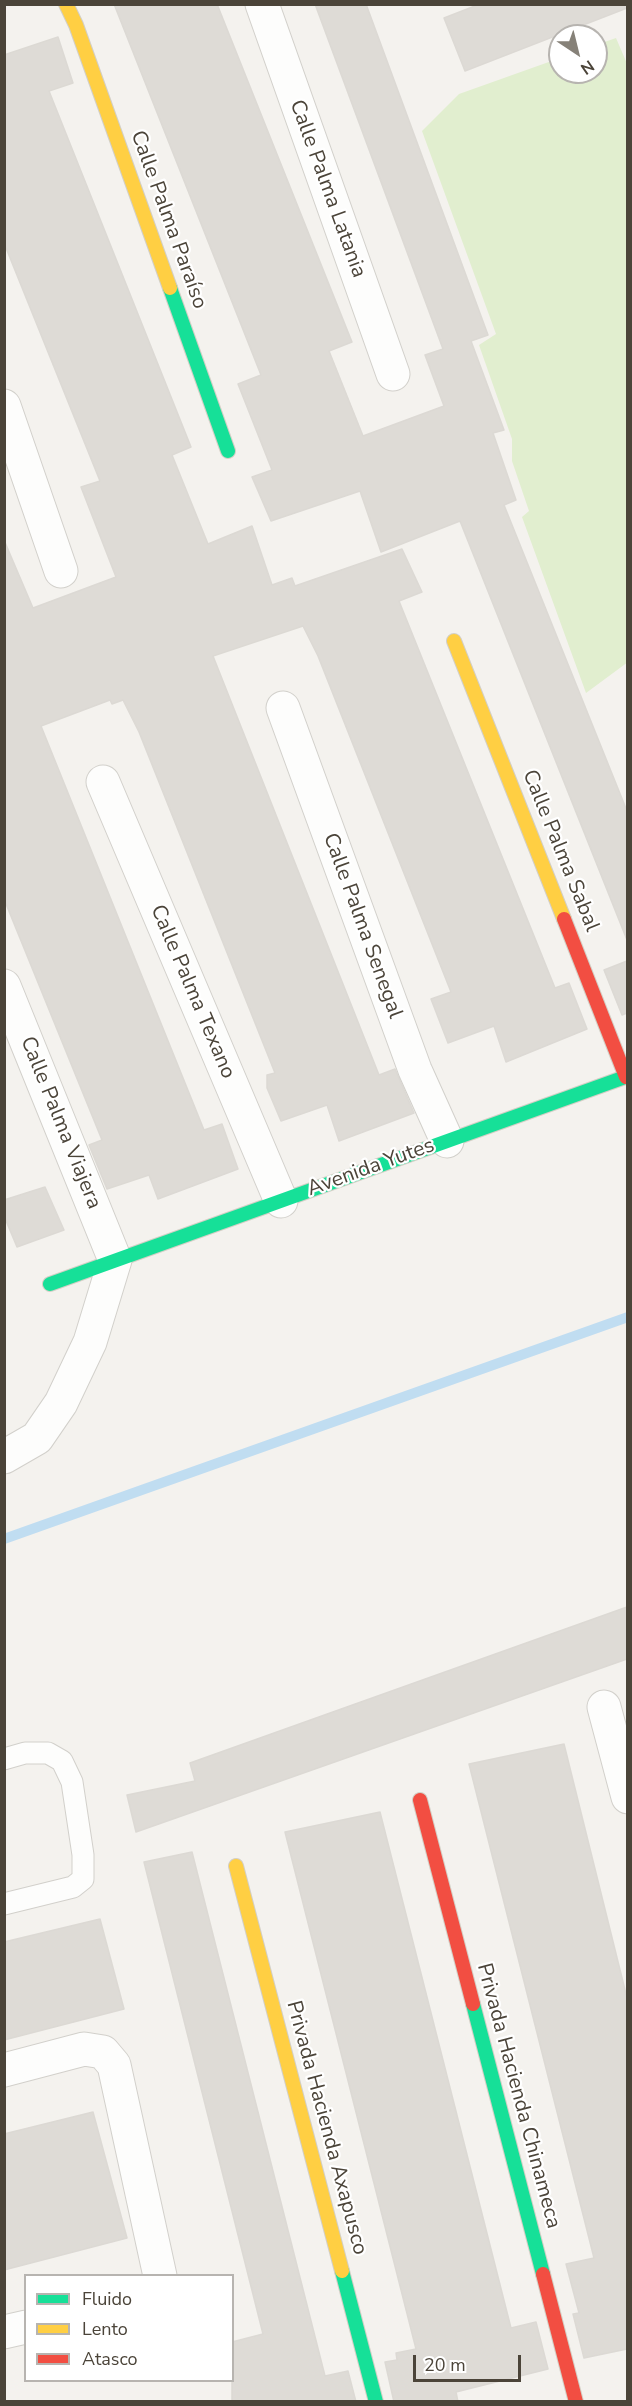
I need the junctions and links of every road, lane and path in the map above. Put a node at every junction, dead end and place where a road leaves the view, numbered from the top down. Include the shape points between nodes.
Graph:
1 (66, 4) edge
2 (262, 4) edge
3 (393, 374) dead end
4 (4, 406) edge
5 (228, 451) dead end
6 (61, 571) dead end
7 (454, 641) dead end
8 (283, 708) dead end
9 (103, 783) dead end
10 (4, 986) edge
11 (627, 1076) edge
12 (447, 1141) junction
13 (281, 1201) junction
14 (115, 1260) junction
15 (50, 1284) dead end
16 (4, 1457) edge
17 (604, 1707) dead end
18 (4, 1759) edge
19 (627, 1797) edge
20 (420, 1800) dead end
21 (236, 1866) dead end
22 (4, 1904) edge
23 (4, 2070) edge
24 (160, 2274) edge
25 (24, 2327) edge
26 (4, 2332) edge
27 (376, 2402) edge
28 (576, 2402) edge

1 - 5 street, Calle Palma Paraíso
2 - 3 street, Calle Palma Latania
4 - 6 street
7 - 11 street, Calle Palma Sabal
8 - 12 street, Calle Palma Senegal via 416,1070
9 - 13 street, Calle Palma Texano
10 - 14 street, Calle Palma Viajera
11 - 12 street, Avenida Yutes
12 - 13 street, Avenida Yutes
13 - 14 street, Avenida Yutes
14 - 15 street, Avenida Yutes
14 - 16 street via 90,1342 61,1403 36,1438
17 - 19 street
18 - 22 lane via 25,1753 48,1753 62,1761 72,1782 83,1878 73,1887
20 - 28 street, Privada Hacienda Chinameca
21 - 27 street, Privada Hacienda Axapusco
23 - 24 street via 84,2049 103,2052 114,2065
25 - 26 street

